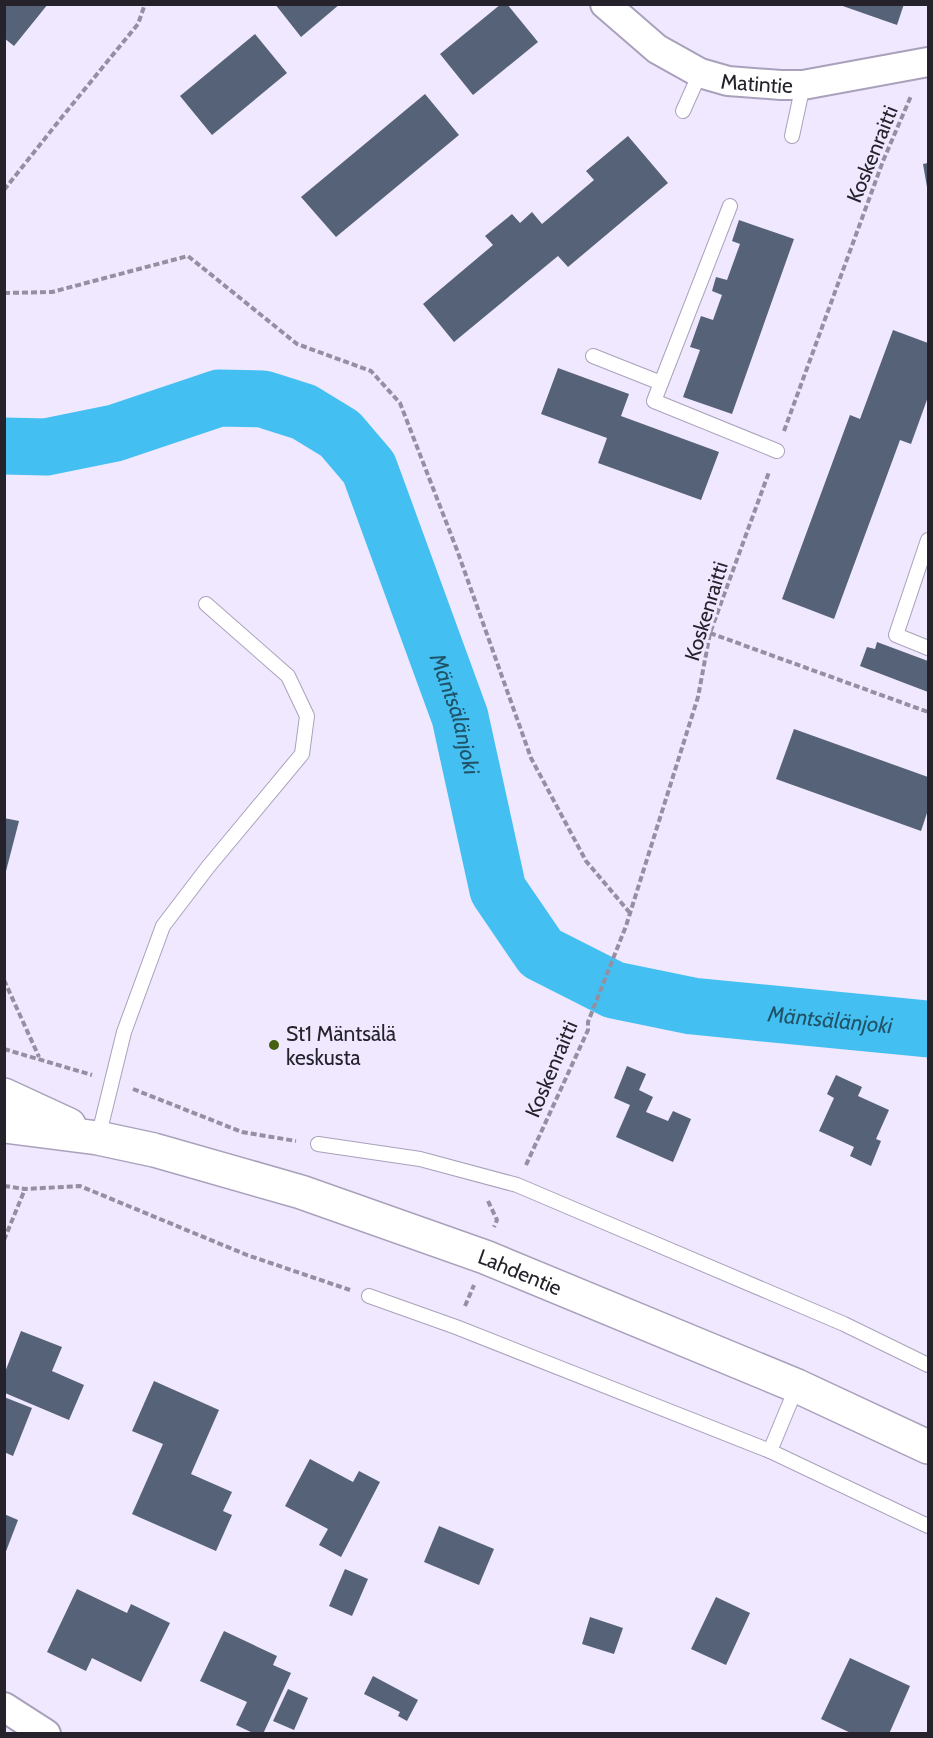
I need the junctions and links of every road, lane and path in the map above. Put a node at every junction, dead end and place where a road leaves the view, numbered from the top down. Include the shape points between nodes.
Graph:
1 (145, 4) edge
2 (605, 4) edge
3 (927, 63) edge
4 (700, 73) junction
5 (803, 85) junction
6 (683, 111) dead end
7 (792, 136) dead end
8 (4, 190) edge
9 (730, 206) dead end
10 (4, 293) edge
11 (593, 356) dead end
12 (661, 383) junction
13 (777, 451) junction
14 (928, 540) edge
15 (206, 604) dead end
16 (710, 633) junction
17 (928, 648) edge
18 (928, 712) edge
19 (630, 914) junction
20 (4, 980) edge
21 (4, 1049) edge
22 (39, 1058) junction
23 (111, 1081) junction
24 (4, 1095) edge
25 (4, 1126) edge
26 (98, 1138) junction
27 (318, 1144) joint
28 (517, 1185) junction
29 (4, 1186) edge
30 (25, 1189) junction
31 (4, 1240) edge
32 (369, 1296) joint
33 (928, 1365) edge
34 (797, 1386) junction
35 (928, 1447) edge
36 (770, 1451) junction
37 (928, 1526) edge
38 (4, 1707) edge
39 (46, 1734) edge

1 - 8 path via 138,24
2 - 4 street, Matintie via 657,49
3 - 5 street, Matintie
3 - 13 path, Koskenraitti via 883,161
4 - 5 street, Matintie via 728,81
4 - 6 lane
5 - 7 lane
9 - 12 lane
10 - 19 path via 52,292 188,256 297,344 370,371 400,403 531,758 586,861
11 - 12 lane
12 - 13 lane via 654,400
13 - 16 path, Koskenraitti
14 - 17 lane via 896,635
15 - 23 lane via 288,676 307,716 302,754 163,926 124,1032
16 - 18 path
16 - 19 path, Koskenraitti via 698,697
19 - 28 path, Koskenraitti via 588,1030
20 - 22 path
21 - 22 path
22 - 23 path
23 - 26 lane
23 - 27 path via 242,1132
24 - 26 main road, Lahdentie
25 - 26 main road, Lahdentie
26 - 34 main road, Lahdentie via 154,1150 323,1199 485,1257
27 - 28 lane via 420,1159
28 - 33 lane via 844,1324
29 - 30 path
30 - 31 path
30 - 32 path via 80,1186 247,1255
32 - 36 lane
34 - 35 main road, Lahdentie
34 - 36 lane
36 - 37 lane
38 - 39 street

